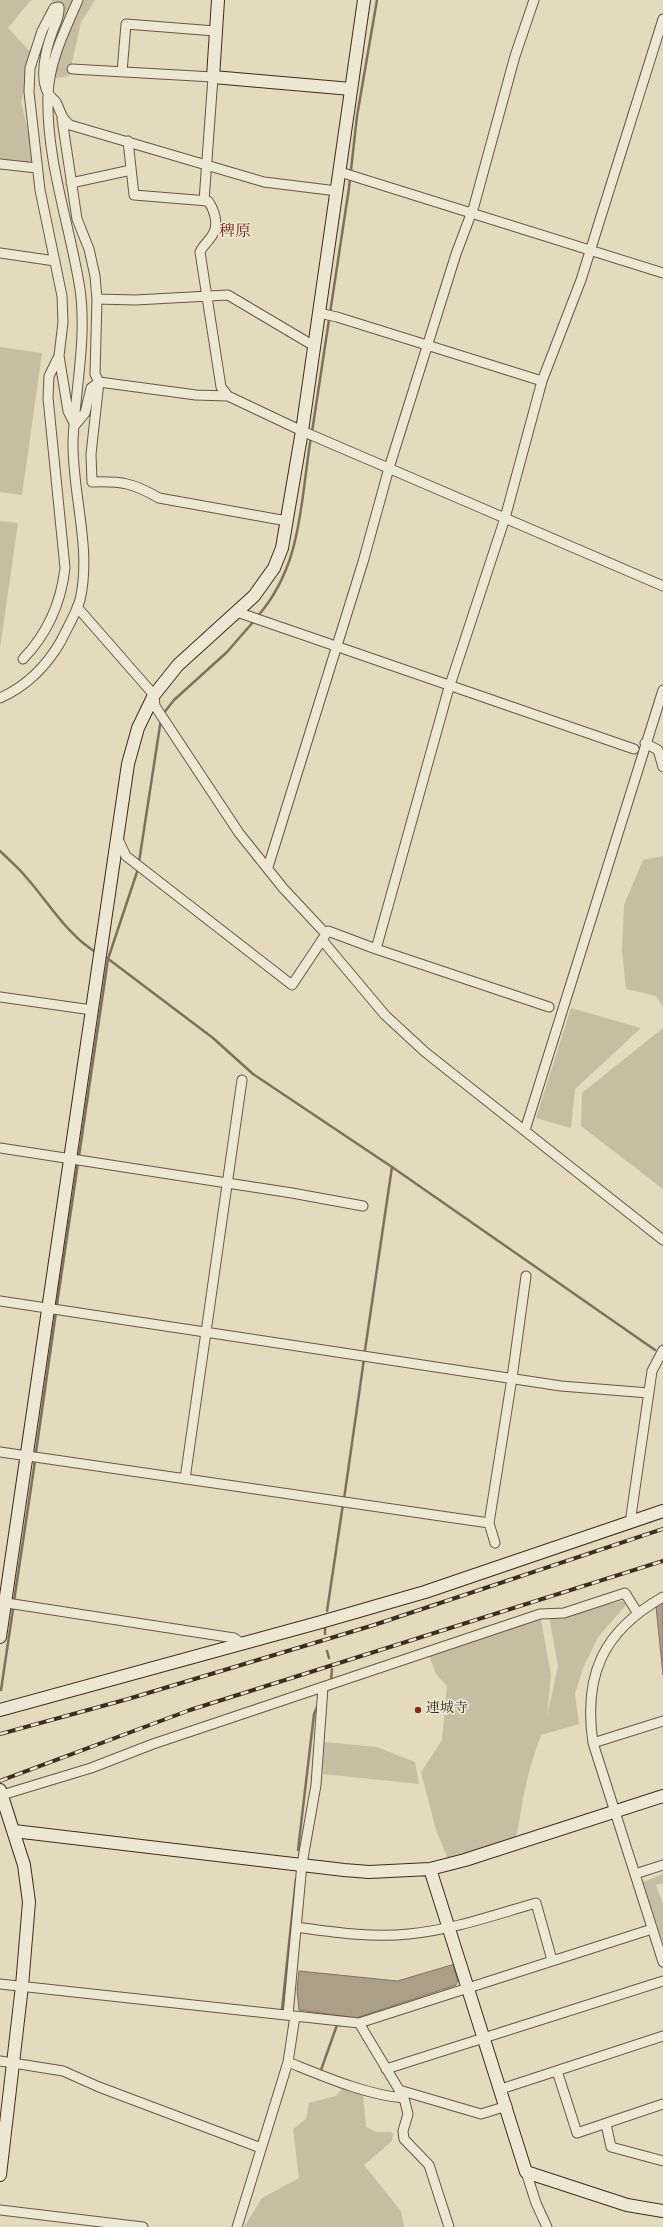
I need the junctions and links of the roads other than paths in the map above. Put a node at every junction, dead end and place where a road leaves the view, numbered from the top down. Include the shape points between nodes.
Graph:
1 (78, 0) edge
2 (218, 0) edge
3 (364, 0) edge
4 (534, 0) edge
5 (663, 19) edge
6 (215, 31) junction
7 (72, 69) dead end
8 (122, 72) junction
9 (213, 77) junction
10 (351, 89) junction
11 (48, 93) junction
12 (62, 119) junction
13 (128, 142) junction
14 (0, 164) edge
15 (207, 164) junction
16 (37, 168) junction
17 (131, 170) junction
18 (340, 172) junction
19 (71, 183) junction
20 (337, 191) junction
21 (204, 201) junction
22 (471, 213) junction
23 (590, 251) junction
24 (0, 253) edge
25 (55, 261) junction
26 (663, 273) edge
27 (206, 295) junction
28 (97, 298) junction
29 (319, 313) junction
30 (429, 344) junction
31 (314, 346) junction
32 (59, 356) junction
33 (542, 381) junction
34 (99, 382) junction
35 (228, 396) junction
36 (75, 425) junction
37 (302, 431) junction
38 (389, 468) junction
39 (505, 518) junction
40 (287, 522) junction
41 (663, 586) edge
42 (77, 606) junction
43 (237, 612) junction
44 (336, 647) junction
45 (23, 659) dead end
46 (450, 685) junction
47 (663, 690) edge
48 (154, 696) junction
49 (0, 698) edge
50 (645, 743) junction
51 (634, 749) dead end
52 (663, 766) edge
53 (117, 836) junction
54 (268, 867) junction
55 (324, 937) junction
56 (376, 949) junction
57 (0, 997) edge
58 (549, 1006) dead end
59 (92, 1010) junction
60 (242, 1080) dead end
61 (525, 1130) junction
62 (0, 1148) edge
63 (71, 1158) junction
64 (228, 1184) junction
65 (363, 1206) dead end
66 (663, 1240) edge
67 (526, 1276) dead end
68 (0, 1301) edge
69 (48, 1308) junction
70 (207, 1331) junction
71 (663, 1350) edge
72 (512, 1378) junction
73 (649, 1393) junction
74 (0, 1452) edge
75 (27, 1455) junction
76 (185, 1479) junction
77 (663, 1511) edge
78 (489, 1523) junction
79 (630, 1523) junction
80 (495, 1543) dead end
81 (663, 1597) edge
82 (3, 1602) edge
83 (637, 1612) junction
84 (0, 1638) edge
85 (243, 1644) junction
86 (323, 1687) junction
87 (0, 1710) edge
88 (663, 1721) edge
89 (593, 1743) junction
90 (1, 1796) edge
91 (663, 1796) edge
92 (616, 1811) junction
93 (14, 1831) junction
94 (302, 1864) junction
95 (663, 1865) edge
96 (430, 1868) junction
97 (634, 1874) junction
98 (296, 1927) junction
99 (450, 1928) junction
100 (652, 1929) junction
101 (552, 1960) junction
102 (663, 1962) edge
103 (663, 1981) edge
104 (0, 1984) edge
105 (22, 1986) junction
106 (468, 1986) junction
107 (291, 2015) junction
108 (359, 2023) junction
109 (663, 2036) edge
110 (485, 2038) junction
111 (0, 2061) edge
112 (14, 2062) junction
113 (288, 2062) junction
114 (386, 2069) junction
115 (557, 2071) junction
116 (501, 2088) junction
117 (402, 2094) junction
118 (663, 2104) edge
119 (507, 2106) junction
120 (606, 2124) junction
121 (261, 2148) junction
122 (663, 2161) edge
123 (526, 2172) junction
124 (0, 2175) edge
125 (0, 2210) edge
126 (663, 2211) edge
127 (143, 2227) edge
128 (237, 2227) edge
129 (449, 2227) edge
130 (548, 2227) edge

1 - 11 street via 57,51
2 - 6 street
3 - 10 street
4 - 22 street
5 - 23 street
6 - 8 street via 126,24
6 - 9 street
7 - 8 street
8 - 9 street
9 - 10 street
9 - 15 street
10 - 18 street
11 - 12 street via 56,102
11 - 16 street via 44,81 45,62 59,7 54,8 42,32 30,68 29,92
11 - 36 street via 48,121 59,194 80,291 81,345
12 - 13 street via 70,125
12 - 19 street
13 - 15 street
13 - 17 street
14 - 16 street
15 - 20 street via 264,182
15 - 21 street
16 - 25 street
17 - 19 street
17 - 21 street via 134,195
18 - 20 street
18 - 22 street
19 - 28 street via 77,219 89,249
20 - 29 street
21 - 27 street via 208,201 213,208 215,223 214,234 200,252
22 - 23 street
22 - 30 street
23 - 26 street
23 - 33 street
24 - 25 street
25 - 32 street via 62,296 63,322
27 - 28 street via 135,300
27 - 31 street via 228,295
27 - 35 street via 221,387
28 - 34 street via 95,374
29 - 30 street
29 - 31 street
30 - 33 street
30 - 38 street
31 - 37 street
32 - 36 street via 68,411
32 - 45 street via 49,376 48,398 65,568 63,584 51,620 38,644
33 - 39 street
34 - 35 street via 196,395
34 - 36 street via 91,388 85,413
34 - 40 street via 91,454 92,482 119,481 159,498
35 - 37 street
36 - 42 street via 74,474 82,533 83,567
37 - 38 street
37 - 40 street
38 - 39 street
38 - 44 street
39 - 41 street
39 - 46 street
40 - 43 street via 282,548 274,568 254,596
42 - 48 street
42 - 49 street via 56,648 37,673 19,689
43 - 44 street
43 - 48 street via 178,665
44 - 46 street
44 - 54 street
46 - 51 street
46 - 56 street
47 - 50 street
48 - 53 street via 132,744
48 - 54 street via 155,706 206,784 239,833
50 - 52 street via 658,750
50 - 61 street
53 - 55 street via 126,856 292,985
53 - 59 street
54 - 55 street
55 - 56 street via 328,931
55 - 61 street via 385,1015 425,1052
56 - 58 street
57 - 59 street
59 - 63 street
60 - 64 street
61 - 66 street
62 - 63 street
63 - 64 street
63 - 69 street
64 - 65 street
64 - 70 street
67 - 72 street
68 - 69 street
69 - 70 street
69 - 75 street
70 - 72 street
70 - 76 street
71 - 73 street via 652,1370
72 - 73 street via 561,1386
72 - 78 street
73 - 79 street
74 - 75 street
75 - 76 street
75 - 82 street
76 - 78 street
77 - 79 street
78 - 80 street
79 - 85 street via 425,1592
81 - 83 street
82 - 84 street
82 - 85 street via 234,1638
83 - 86 street via 625,1593 564,1612 540,1614
83 - 89 street via 606,1648 593,1679 589,1711
85 - 87 street
86 - 90 street via 153,1744 91,1768
86 - 94 street via 316,1785
88 - 89 street
89 - 92 street
90 - 93 street
91 - 92 street
92 - 96 street
92 - 97 street
93 - 94 street
93 - 105 street via 24,1865 29,1902
94 - 96 street via 369,1872
94 - 98 street
95 - 97 street
96 - 99 street
97 - 100 street
98 - 99 street via 368,1935 408,1934
98 - 107 street
99 - 101 street via 536,1903
99 - 106 street
100 - 101 street
100 - 102 street
101 - 106 street
103 - 110 street
104 - 105 street
105 - 107 street
105 - 112 street
106 - 108 street
106 - 110 street
107 - 108 street
107 - 113 street
108 - 114 street
109 - 115 street
110 - 114 street
110 - 116 street
111 - 112 street
112 - 121 street via 63,2071
112 - 124 street
113 - 117 street via 325,2077 392,2097
113 - 121 street
114 - 117 street
115 - 116 street
115 - 120 street via 577,2133
116 - 119 street
117 - 119 street via 481,2114
117 - 129 street via 408,2114 403,2131 404,2138 429,2165
118 - 120 street
119 - 123 street
120 - 122 street via 611,2147
121 - 128 street
123 - 126 street via 626,2205
123 - 130 street via 536,2203
125 - 127 street

